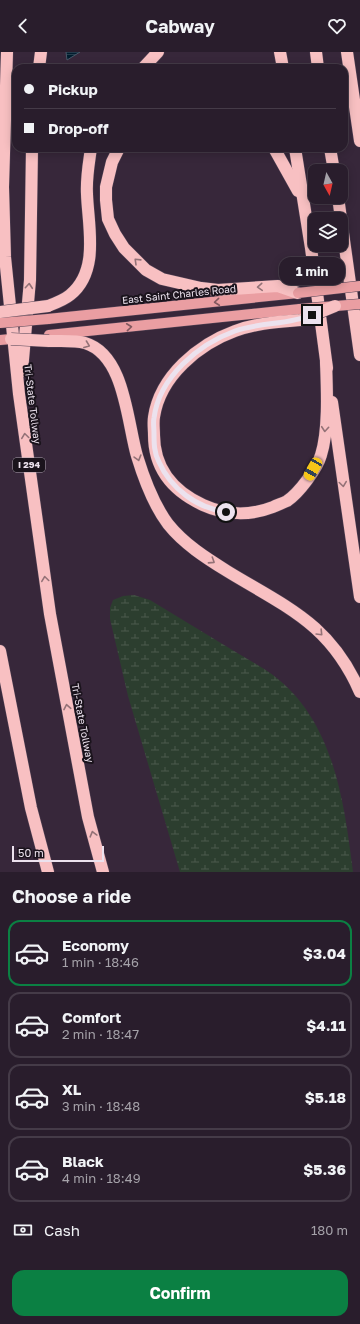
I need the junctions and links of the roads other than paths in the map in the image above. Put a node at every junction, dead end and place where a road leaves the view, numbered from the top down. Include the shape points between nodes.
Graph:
1 (7, 52) edge
2 (40, 52) edge
3 (158, 52) edge
4 (280, 52) edge
5 (316, 52) edge
6 (347, 52) edge
7 (39, 64) edge
8 (146, 64) edge
9 (282, 64) edge
10 (318, 64) edge
11 (360, 141) edge
12 (32, 152) edge
13 (91, 152) edge
14 (117, 152) edge
15 (276, 152) edge
16 (296, 152) edge
17 (331, 152) edge
18 (333, 164) edge
19 (302, 198) junction
20 (339, 204) edge
21 (360, 286) edge
22 (298, 293) junction
23 (360, 304) edge
24 (335, 306) joint
25 (0, 312) edge
26 (300, 315) junction
27 (0, 323) edge
28 (49, 338) junction
29 (5, 340) edge
30 (360, 355) edge
31 (326, 362) junction
32 (19, 394) junction
33 (360, 597) edge
34 (0, 651) edge
35 (360, 692) edge
36 (48, 872) edge
37 (103, 872) edge

1 - 32 highway, Tri-State Tollway / I 294 via 2,187 4,250
2 - 7 highway
3 - 8 highway
4 - 9 highway
5 - 10 highway
6 - 11 highway
32 -> 12 highway via 30,280
13 - 25 highway, bridge via 86,192 90,248 87,268 78,286 70,295 48,306
22 -> 14 highway via 278,286 218,290 201,288 162,279 146,270 124,248 108,219 106,188
15 - 19 highway
16 - 19 highway
17 - 18 highway
19 - 31 highway
20 - 30 highway
21 - 22 main road, East Saint Charles Road, bridge
22 -> 27 main road, East Saint Charles Road, bridge
23 - 24 main road, bridge
24 - 26 highway, bridge
28 -> 26 main road
31 -> 26 highway via 327,401 321,456 306,483 287,501 262,511 239,514 214,510 188,498 164,474 154,446 154,417 159,398 173,375 201,349 236,330
28 - 29 highway, bridge
28 -> 35 highway via 85,343 99,350 110,361 121,387 137,454 151,496 168,524 189,545 315,628 334,648
31 -> 33 highway
37 -> 32 highway, Tri-State Tollway / I 294 via 88,817 50,614
34 - 36 highway via 31,808

